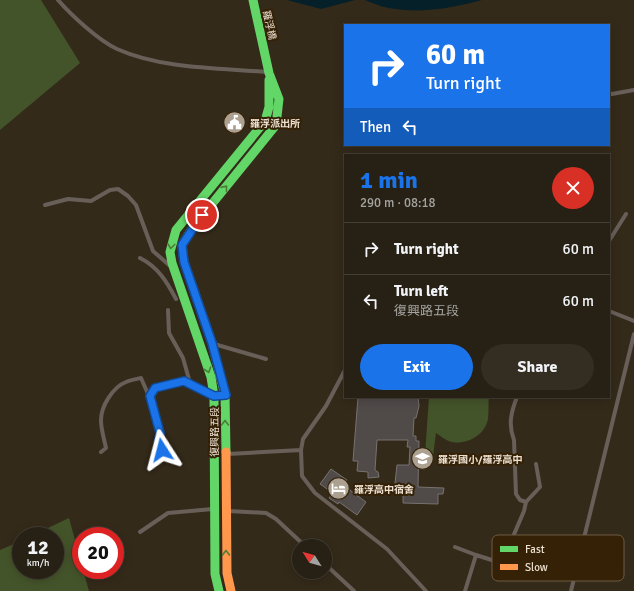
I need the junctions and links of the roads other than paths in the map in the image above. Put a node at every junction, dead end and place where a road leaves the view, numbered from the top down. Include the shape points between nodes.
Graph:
1 (58, 0) edge
2 (253, 0) edge
3 (266, 55) joint
4 (269, 73) junction
5 (634, 90) edge
6 (610, 93) edge
7 (239, 153) junction
8 (246, 162) junction
9 (45, 205) dead end
10 (626, 214) dead end
11 (176, 230) junction
12 (186, 236) junction
13 (610, 239) edge
14 (140, 258) dead end
15 (174, 269) junction
16 (176, 299) dead end
17 (168, 310) dead end
18 (610, 311) edge
19 (634, 321) edge
20 (634, 334) edge
21 (212, 343) junction
22 (266, 359) dead end
23 (344, 372) edge
24 (190, 383) junction
25 (226, 395) junction
26 (150, 396) junction
27 (214, 396) junction
28 (517, 398) edge
29 (162, 450) dead end
30 (301, 450) junction
31 (101, 452) dead end
32 (216, 454) junction
33 (225, 455) junction
34 (536, 464) dead end
35 (526, 502) junction
36 (214, 509) junction
37 (225, 511) junction
38 (140, 532) dead end
39 (514, 535) edge
40 (585, 535) edge
41 (297, 539) edge
42 (455, 547) dead end
43 (476, 554) junction
44 (492, 560) edge
45 (332, 571) edge
46 (573, 581) edge
47 (219, 591) edge
48 (231, 591) edge
49 (354, 591) edge
50 (426, 591) edge
51 (465, 591) edge
52 (571, 591) edge

1 - 4 lane via 84,25 115,48 142,58 186,66
2 - 3 main road, 羅浮橋
3 - 4 main road, 復興路五段
4 - 7 main road, 復興路五段 via 269,107 265,121
4 - 8 main road, 復興路五段 via 278,99 278,118 276,125
5 - 6 lane
7 - 8 main road
7 - 11 main road, 復興路五段
12 -> 8 main road, 復興路五段
9 - 15 lane via 68,199 90,201 110,190 118,189 136,205 153,251
10 - 13 lane
11 - 12 main road
11 -> 15 main road, 復興路五段 via 170,252
12 - 21 main road, 復興路五段 via 182,245 184,262
14 - 16 lane via 160,272
15 -> 27 main road, 復興路五段 via 211,377
17 - 24 lane via 169,333 183,358
18 - 19 lane
20 - 40 lane
21 - 22 lane
21 - 25 main road, 復興路五段
23 - 30 lane via 326,406 303,439
24 - 26 lane via 184,381 155,388
24 - 27 lane
25 - 27 lane
33 -> 25 main road, 復興路五段
26 - 29 lane
26 - 31 lane via 141,378 125,382 116,388 103,410 102,432 106,448
27 - 32 main road, 復興路五段
28 - 35 lane via 510,418 514,440 516,494 520,500
30 - 33 lane
30 - 50 lane via 302,476 315,493 387,549
32 - 33 lane
32 - 36 main road, 復興路五段
33 - 37 main road, 復興路五段
34 - 35 lane via 540,487
35 - 39 lane
36 - 37 lane
36 - 38 lane via 168,512
36 - 47 main road, 復興路五段 via 215,574
37 - 41 lane via 266,513
48 -> 37 main road, 復興路五段 via 227,573
42 - 43 lane
43 - 44 lane
43 - 51 lane
45 - 49 lane
46 - 52 lane

